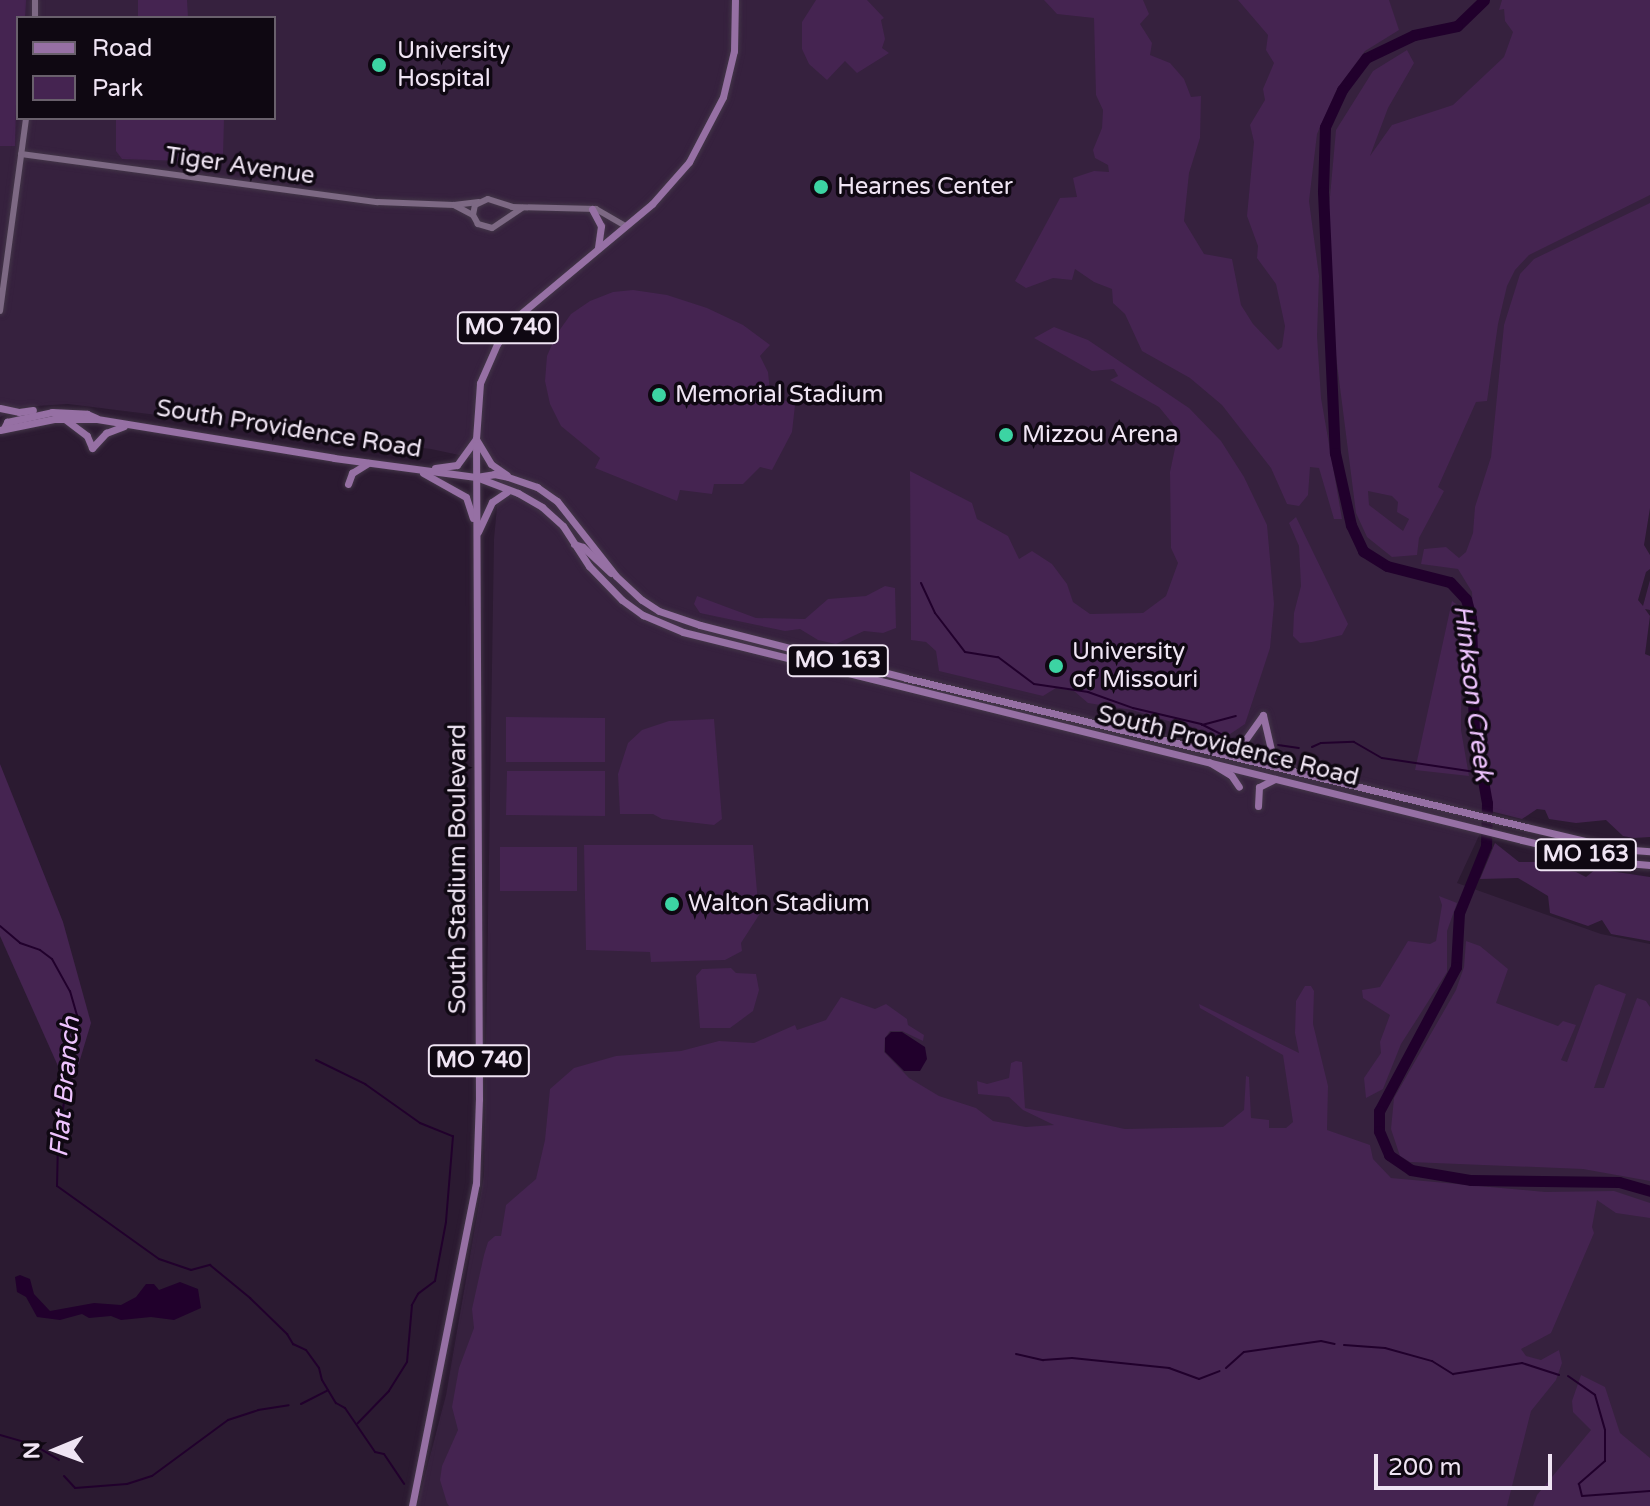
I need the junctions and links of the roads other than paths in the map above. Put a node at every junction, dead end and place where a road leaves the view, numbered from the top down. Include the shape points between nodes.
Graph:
1 (735, 0) edge
2 (26, 120) edge
3 (21, 154) junction
4 (479, 202) junction
5 (454, 205) junction
6 (500, 205) junction
7 (522, 208) junction
8 (592, 209) junction
9 (473, 215) junction
10 (502, 218) junction
11 (626, 226) junction
12 (597, 249) junction
13 (0, 311) edge
14 (0, 408) edge
15 (63, 415) junction
16 (130, 424) junction
17 (1, 426) edge
18 (476, 439) junction
19 (369, 463) junction
20 (417, 469) junction
21 (476, 477) junction
22 (516, 479) junction
23 (348, 484) dead end
24 (513, 491) junction
25 (476, 538) junction
26 (573, 543) junction
27 (616, 576) junction
28 (1216, 753) junction
29 (1207, 761) junction
30 (1291, 770) junction
31 (1278, 778) junction
32 (1239, 787) dead end
33 (1258, 806) dead end
34 (1650, 851) edge
35 (1650, 865) edge
36 (412, 1506) edge

1 - 11 main road, MO 740 via 734,51 712,122 671,185
2 - 3 street
3 - 5 street, Tiger Avenue via 324,196
3 - 13 street
4 - 5 street, Tiger Avenue
4 - 6 street via 492,199
4 - 9 street
5 - 9 street, Tiger Avenue
6 - 7 street
6 - 10 street
7 - 8 street
7 - 10 street
8 - 11 street via 611,214
8 - 12 main road via 601,226
9 - 10 street via 487,229
11 - 12 main road, MO 740
12 - 18 main road, MO 740 via 504,333 480,383
14 - 15 main road via 19,412 53,407
15 - 16 main road, South Providence Road / MO 163 via 87,414
15 - 16 main road via 92,448 106,433
15 - 17 main road, South Providence Road / MO 163
16 - 19 main road, South Providence Road / MO 163
18 - 20 main road via 457,465
18 - 21 main road, MO 740
18 - 22 main road via 491,464
19 - 20 main road, South Providence Road / MO 163
19 - 23 main road via 352,473
20 - 21 main road, South Providence Road / MO 163
20 - 25 main road via 466,497
21 - 22 main road, South Providence Road / MO 163
21 - 24 main road, South Providence Road / MO 163
21 - 25 main road, MO 740
22 - 27 main road, South Providence Road / MO 163 via 557,501
24 - 25 main road via 492,502
24 - 26 main road, South Providence Road / MO 163 via 542,507
25 - 36 main road, South Stadium Boulevard / MO 740 via 476,1184
26 - 27 main road
26 - 29 main road, South Providence Road / MO 163 via 622,600 661,625
27 - 28 main road, South Providence Road / MO 163 via 659,611 700,625
28 - 30 main road, South Providence Road / MO 163
28 - 30 main road via 1238,750 1263,715 1271,751
29 - 31 main road, South Providence Road / MO 163
29 - 32 main road via 1231,775
30 - 34 main road, South Providence Road / MO 163 via 1619,849
31 - 33 main road via 1259,787
31 - 35 main road, South Providence Road / MO 163 via 1616,862

